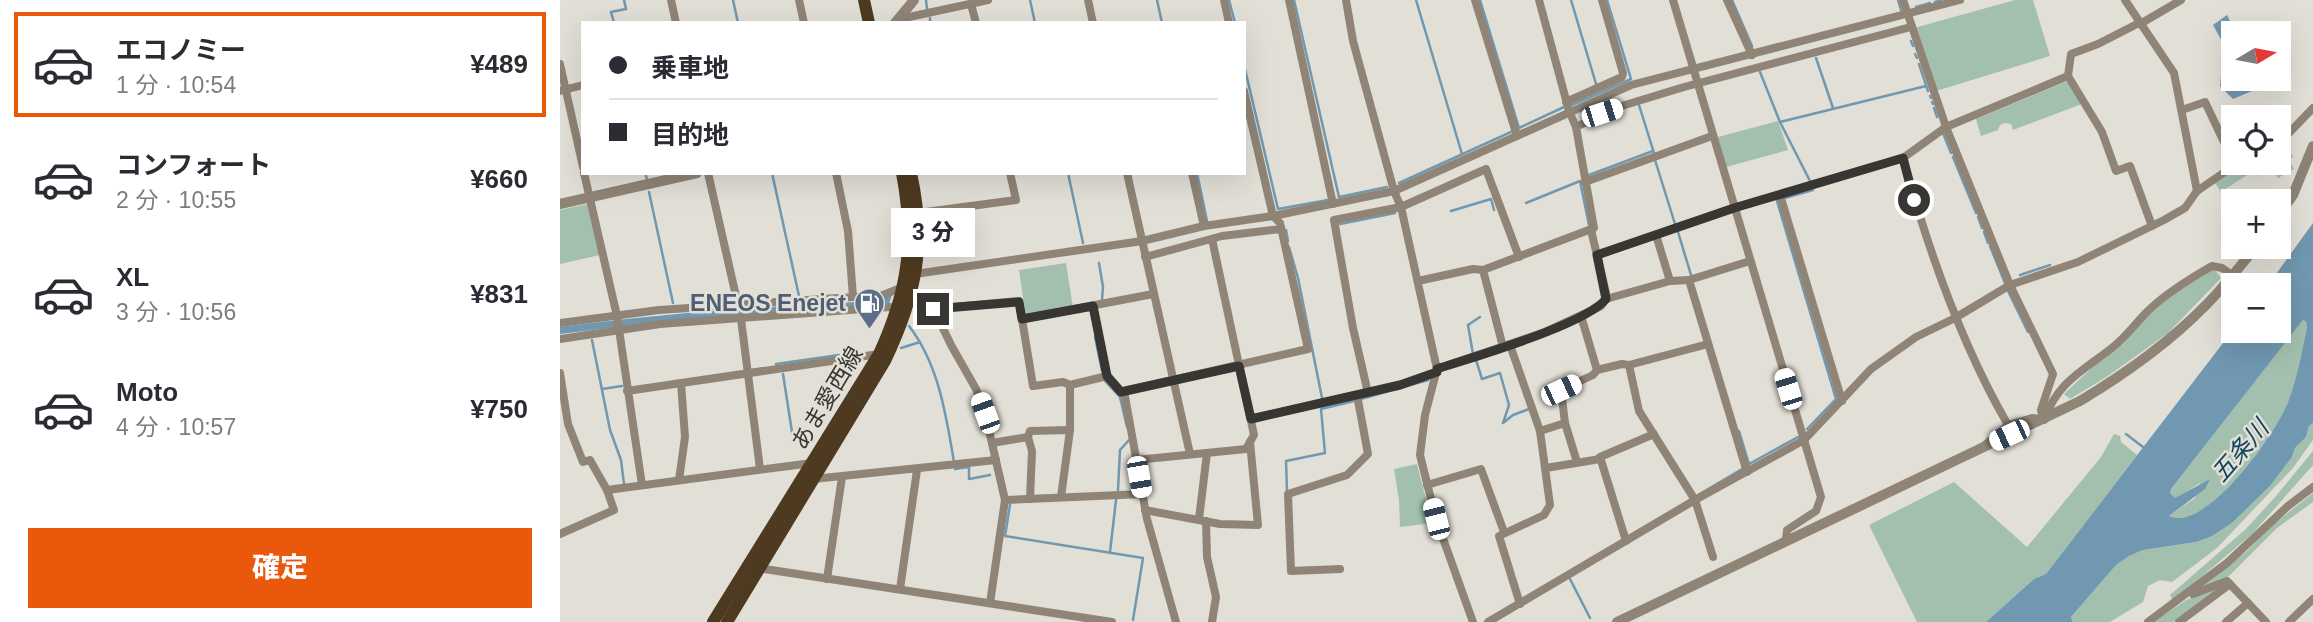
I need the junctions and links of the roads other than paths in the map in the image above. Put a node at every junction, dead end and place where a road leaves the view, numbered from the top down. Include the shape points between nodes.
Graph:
1 (671, 0) edge
2 (799, 0) edge
3 (864, 0) edge
4 (872, 0) edge
5 (914, 0) edge
6 (988, 0) edge
7 (1088, 0) edge
8 (1224, 0) edge
9 (1289, 0) edge
10 (1346, 0) edge
11 (1475, 0) edge
12 (1539, 0) edge
13 (1602, 0) edge
14 (1673, 0) edge
15 (1727, 0) edge
16 (1903, 0) edge
17 (1960, 0) edge
18 (2125, 0) edge
19 (2176, 2) edge
20 (971, 4) junction
21 (1907, 15) junction
22 (897, 20) edge
23 (676, 21) edge
24 (804, 21) edge
25 (869, 21) edge
26 (877, 21) edge
27 (975, 21) edge
28 (1093, 21) edge
29 (1229, 21) edge
30 (2139, 23) junction
31 (1911, 27) junction
32 (1752, 55) junction
33 (560, 64) edge
34 (1694, 69) junction
35 (2068, 76) junction
36 (1698, 84) junction
37 (581, 86) edge
38 (563, 90) edge
39 (1246, 100) edge
40 (1566, 102) junction
41 (2313, 108) edge
42 (2182, 110) junction
43 (1569, 111) junction
44 (1576, 127) junction
45 (1946, 127) junction
46 (2291, 131) edge
47 (2221, 135) edge
48 (1517, 136) junction
49 (1712, 136) junction
50 (2313, 146) edge
51 (1903, 158) junction
52 (581, 159) edge
53 (2221, 173) edge
54 (584, 175) edge
55 (688, 175) edge
56 (708, 175) edge
57 (836, 175) edge
58 (902, 175) edge
59 (911, 175) edge
60 (1010, 175) edge
61 (1127, 175) edge
62 (1192, 175) edge
63 (1585, 182) junction
64 (1394, 191) junction
65 (2197, 191) junction
66 (1780, 195) junction
67 (589, 197) junction
68 (2291, 198) edge
69 (560, 204) edge
70 (1333, 204) junction
71 (1401, 208) junction
72 (1734, 208) junction
73 (918, 214) junction
74 (1273, 216) junction
75 (1204, 226) junction
76 (2152, 226) junction
77 (1281, 229) junction
78 (1591, 230) junction
79 (1656, 235) junction
80 (1212, 239) junction
81 (1142, 241) junction
82 (1597, 255) junction
83 (1145, 257) junction
84 (1519, 257) junction
85 (2246, 259) edge
86 (1750, 261) junction
87 (1483, 270) junction
88 (2229, 273) edge
89 (2234, 273) edge
90 (915, 274) junction
91 (1689, 280) junction
92 (1418, 281) junction
93 (1670, 281) junction
94 (2010, 285) junction
95 (2221, 288) edge
96 (908, 289) junction
97 (1153, 294) junction
98 (853, 297) junction
99 (1606, 299) junction
100 (738, 305) junction
101 (1093, 306) junction
102 (933, 309) junction
103 (898, 310) junction
104 (1581, 316) junction
105 (1955, 318) junction
106 (741, 319) junction
107 (1022, 319) junction
108 (560, 323) edge
109 (618, 323) junction
110 (560, 339) edge
111 (1709, 344) junction
112 (1506, 346) junction
113 (879, 354) junction
114 (1629, 365) junction
115 (1239, 366) junction
116 (1597, 370) junction
117 (1437, 371) junction
118 (560, 373) edge
119 (748, 373) junction
120 (1107, 376) junction
121 (1173, 381) junction
122 (681, 383) junction
123 (1070, 385) junction
124 (627, 391) junction
125 (1124, 391) junction
126 (1368, 393) junction
127 (1357, 396) junction
128 (561, 398) edge
129 (1842, 401) junction
130 (1251, 419) junction
131 (2044, 420) junction
132 (1565, 423) junction
133 (2008, 425) junction
134 (1070, 430) junction
135 (1540, 431) junction
136 (1654, 434) junction
137 (1028, 437) junction
138 (1804, 440) junction
139 (1250, 442) junction
140 (992, 443) junction
141 (1984, 447) junction
142 (1207, 453) junction
143 (1190, 454) junction
144 (1600, 459) junction
145 (996, 460) junction
146 (1136, 460) junction
147 (814, 462) junction
148 (1577, 462) junction
149 (1546, 468) junction
150 (760, 470) junction
151 (917, 470) junction
152 (1747, 472) junction
153 (842, 477) junction
154 (813, 479) junction
155 (679, 480) junction
156 (642, 485) junction
157 (1427, 485) junction
158 (2313, 487) edge
159 (607, 490) junction
160 (1143, 494) junction
161 (1061, 497) junction
162 (1004, 499) junction
163 (1030, 499) junction
164 (1695, 500) junction
165 (1146, 510) junction
166 (1202, 520) junction
167 (1504, 532) junction
168 (560, 534) edge
169 (1786, 540) junction
170 (1626, 541) junction
171 (1713, 557) dead end
172 (758, 568) junction
173 (1340, 569) dead end
174 (827, 579) junction
175 (2230, 584) junction
176 (900, 589) junction
177 (2184, 597) junction
178 (2313, 599) edge
179 (990, 603) junction
180 (2248, 603) junction
181 (1520, 604) junction
182 (2191, 619) edge
183 (713, 622) edge
184 (727, 622) edge
185 (1112, 622) edge
186 (1176, 622) edge
187 (1212, 622) edge
188 (1473, 622) edge
189 (1488, 622) edge
190 (1617, 622) edge
191 (2148, 622) edge
192 (2179, 622) edge
193 (2226, 622) edge
194 (2266, 622) edge
195 (2290, 622) edge

1 - 23 street
2 - 24 street
3 - 25 main road
4 - 26 main road
5 - 22 street
6 - 20 street
7 - 28 street
8 - 29 street
9 - 70 street
10 - 64 street
11 - 48 street
12 - 40 street
13 - 40 street via 1622,77
14 - 34 street
15 - 32 street
16 - 21 street
17 - 21 street
18 - 30 street
19 - 30 street
20 - 22 street
20 - 27 street
21 - 31 street
21 - 32 street
30 - 35 street via 2071,54
30 - 42 street via 2174,73
31 - 36 street
31 - 45 street
32 - 34 street
33 - 38 street
34 - 36 street
34 - 43 street via 1631,85
35 - 45 street
35 - 76 street via 2102,132 2116,171 2130,166
36 - 44 street via 1602,113
36 - 49 street
37 - 38 street
38 - 52 street
39 - 74 street
40 - 43 street
41 - 46 street
42 - 47 street via 2205,102
42 - 65 street
43 - 44 street
43 - 48 street
44 - 63 street
45 - 51 street
45 - 94 street
48 - 64 street
49 - 63 street
49 - 72 street
50 - 68 street
51 - 66 street
51 - 105 street
53 - 65 street
54 - 67 street
55 - 67 street
56 - 100 street
57 - 98 street via 848,231
58 - 96 main road, あま愛西線 via 909,217
59 - 73 main road, あま愛西線
60 - 73 street via 1016,200
61 - 81 street
62 - 75 street
63 - 78 street
64 - 70 street
64 - 71 street
65 - 76 street via 2185,208
66 - 72 street
66 - 129 street
67 - 69 street
67 - 109 street
70 - 74 street
71 - 84 street via 1486,169
71 - 92 street
71 - 126 street via 1334,220
72 - 79 street
72 - 86 street
73 - 90 main road, あま愛西線
74 - 75 street
74 - 77 street
75 - 81 street
76 - 94 street via 2078,262
77 - 80 street
77 - 115 street via 1308,349
78 - 82 street
78 - 84 street
79 - 82 street
79 - 93 street
80 - 83 street
80 - 115 street
81 - 83 street
81 - 90 street
82 - 99 street
83 - 97 street
84 - 87 street
85 - 89 street
86 - 91 street
86 - 138 street
87 - 92 street
87 - 112 street
88 - 131 street via 2212,266 2153,306 2113,348 2072,376
90 - 96 main road, あま愛西線
91 - 93 street
91 - 111 street
92 - 117 street
93 - 99 street
94 - 105 street
94 - 131 street via 2053,374 2042,410
95 - 131 street via 2160,347 2111,382
96 - 98 street
96 - 102 street via 928,297
96 - 103 main road, あま愛西線
96 - 154 main road, あま愛西線 via 903,324 885,361
97 - 101 street
97 - 121 street
98 - 100 street
99 - 104 street
100 - 109 street
101 - 107 street
101 - 120 street
102 - 107 street via 1019,302
102 - 140 street via 976,389
103 - 106 street
103 - 113 main road, あま愛西線
104 - 112 street
104 - 116 street
105 - 129 street via 1916,337 1871,369
105 - 133 street
106 - 109 street
106 - 119 street
107 - 123 street via 1033,386
108 - 109 street
109 - 110 street
109 - 124 street
111 - 114 street
111 - 152 street
112 - 117 street
112 - 135 street
113 - 119 street
113 - 147 main road, あま愛西線
114 - 116 street
114 - 136 street via 1639,411
115 - 121 street
115 - 130 street
116 - 132 street via 1561,390
117 - 126 street
117 - 157 street via 1420,437
118 - 128 street
119 - 122 street
119 - 150 street
120 - 123 street
120 - 125 street
121 - 125 street
121 - 143 street
122 - 124 street
122 - 155 street via 685,437
123 - 134 street
124 - 156 street
125 - 146 street
126 - 127 street
127 - 130 street
127 - 173 street via 1368,454 1348,475 1288,494 1291,571
128 - 159 street via 583,462 590,460
129 - 138 street
130 - 139 street via 1254,435
131 - 133 street via 2032,418
131 - 141 street
132 - 135 street
132 - 148 street
133 - 141 street
134 - 137 street via 1030,431
134 - 161 street
135 - 149 street
136 - 144 street
136 - 164 street
137 - 140 street
137 - 163 street via 1032,452
138 - 152 street
138 - 169 street via 1820,504 1787,530
139 - 142 street via 1246,449
139 - 166 street via 1258,525
140 - 145 street
141 - 169 street
142 - 143 street
142 - 166 street
143 - 146 street
144 - 148 street
144 - 170 street
145 - 151 street
145 - 162 street
146 - 160 street
147 - 150 street
147 - 183 main road, あま愛西線
148 - 149 street
149 - 167 street via 1548,513
150 - 155 street
151 - 153 street
151 - 176 street
152 - 164 street
153 - 154 street
153 - 174 street
154 - 172 main road, あま愛西線
155 - 156 street
156 - 159 street
157 - 167 street via 1481,469
157 - 188 street
158 - 177 street
159 - 168 street via 614,510
160 - 161 street
160 - 165 street
161 - 163 street
162 - 163 street
162 - 179 street
164 - 170 street
164 - 171 street
165 - 166 street
165 - 186 street
166 - 187 street via 1216,597
167 - 181 street via 1499,536 1500,547
169 - 190 street
170 - 181 street
172 - 174 street
172 - 184 main road, あま愛西線
174 - 176 street
175 - 177 street via 2227,581
175 - 180 street
175 - 182 street
176 - 179 street
177 - 191 street
178 - 195 street
179 - 185 street
180 - 193 street
180 - 194 street
181 - 189 street
182 - 192 street

